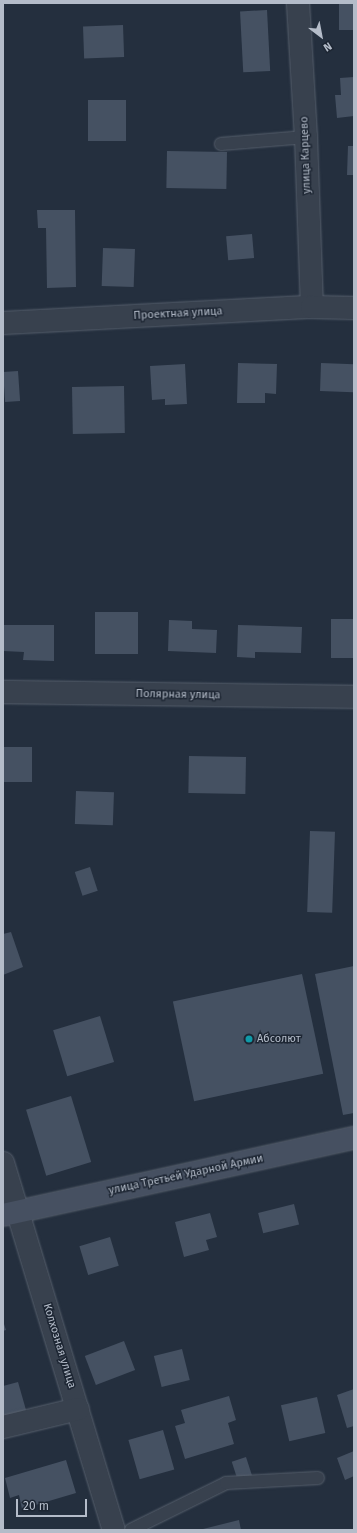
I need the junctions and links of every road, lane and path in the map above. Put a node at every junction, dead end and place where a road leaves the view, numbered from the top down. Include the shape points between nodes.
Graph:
1 (298, 3) edge
2 (306, 137) junction
3 (221, 144) dead end
4 (312, 307) junction
5 (354, 308) edge
6 (3, 323) edge
7 (3, 692) edge
8 (354, 697) edge
9 (354, 1138) edge
10 (3, 1163) edge
11 (10, 1214) edge
12 (78, 1409) junction
13 (3, 1427) edge
14 (318, 1478) dead end
15 (114, 1530) edge
16 (131, 1530) edge

1 - 2 street, улица Карцево
2 - 3 lane
2 - 4 street, улица Карцево
4 - 5 street, Проектная улица
4 - 6 street, Проектная улица
7 - 8 street, Полярная улица
9 - 11 main road, улица Третьей Ударной Армии
10 - 11 street, Колхозная улица
11 - 12 street, Колхозная улица
12 - 13 street
12 - 15 street, Колхозная улица
14 - 16 lane via 226,1483

